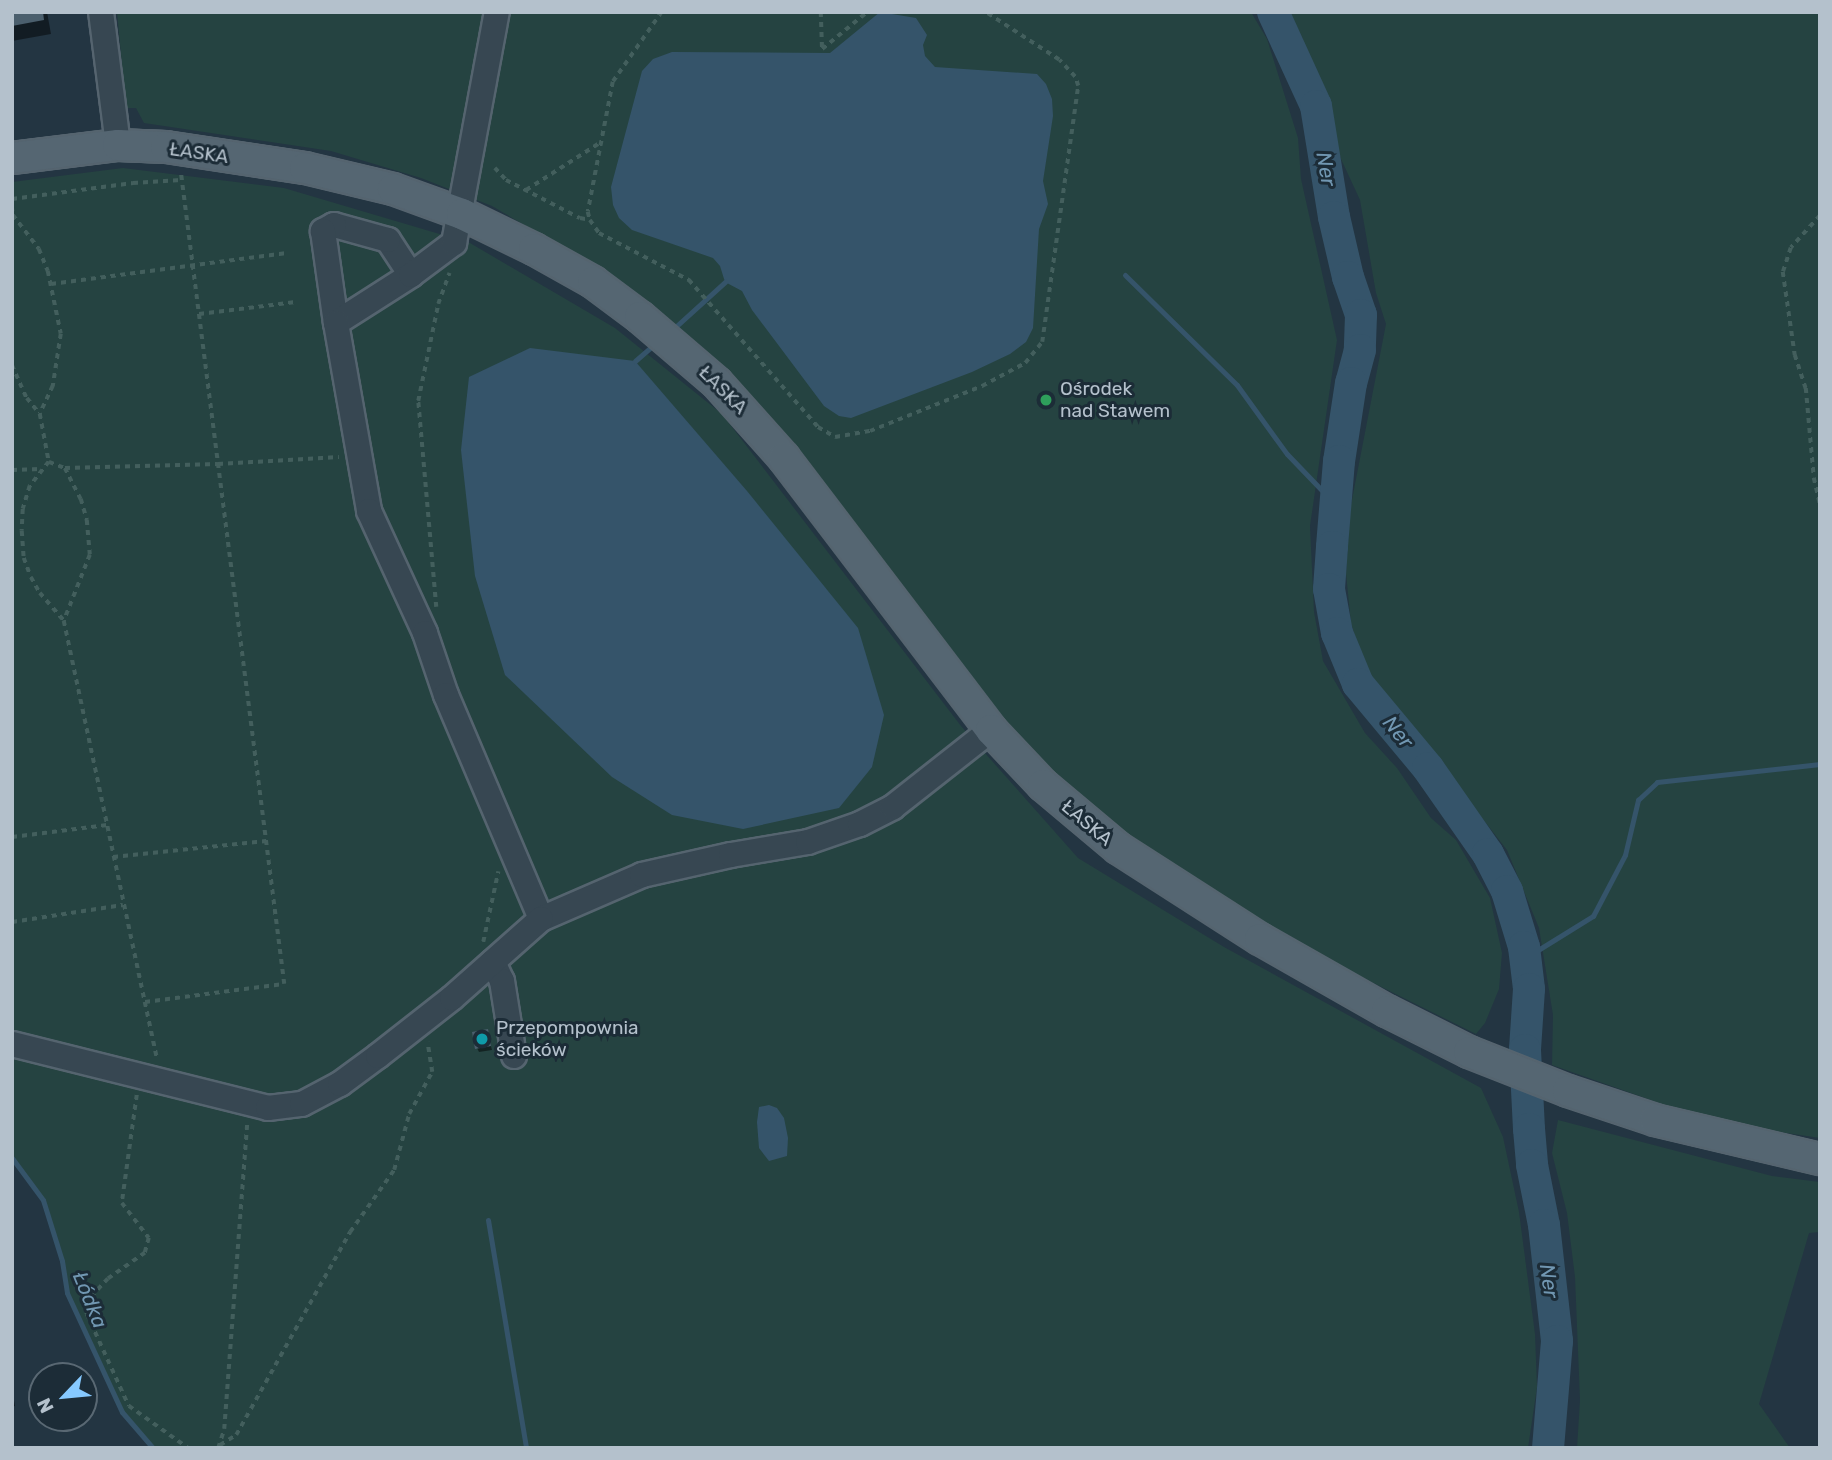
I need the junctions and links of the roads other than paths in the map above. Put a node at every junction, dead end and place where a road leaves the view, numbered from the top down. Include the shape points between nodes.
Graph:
1 (102, 12) edge
2 (497, 12) edge
3 (118, 145) junction
4 (12, 158) edge
5 (460, 220) junction
6 (411, 275) junction
7 (336, 323) junction
8 (991, 730) junction
9 (541, 919) junction
10 (485, 957) junction
11 (12, 1044) edge
12 (514, 1056) dead end
13 (1820, 1159) edge

1 - 3 street
2 - 5 street
3 - 4 main road, ŁASKA
3 - 5 main road, ŁASKA via 305,168 393,190
5 - 6 street via 454,243
5 - 8 main road, ŁASKA via 565,266 677,346 784,458
6 - 7 street
6 - 7 street via 387,240 334,225 323,231
7 - 9 street via 367,505 425,633 446,695
8 - 9 street via 894,807 851,828 808,842 642,875
8 - 13 main road, ŁASKA via 1043,785 1100,835 1260,939 1387,1011 1469,1052 1568,1091 1668,1124
9 - 10 street
10 - 11 street via 378,1056 321,1095 285,1108
10 - 12 street via 502,981

